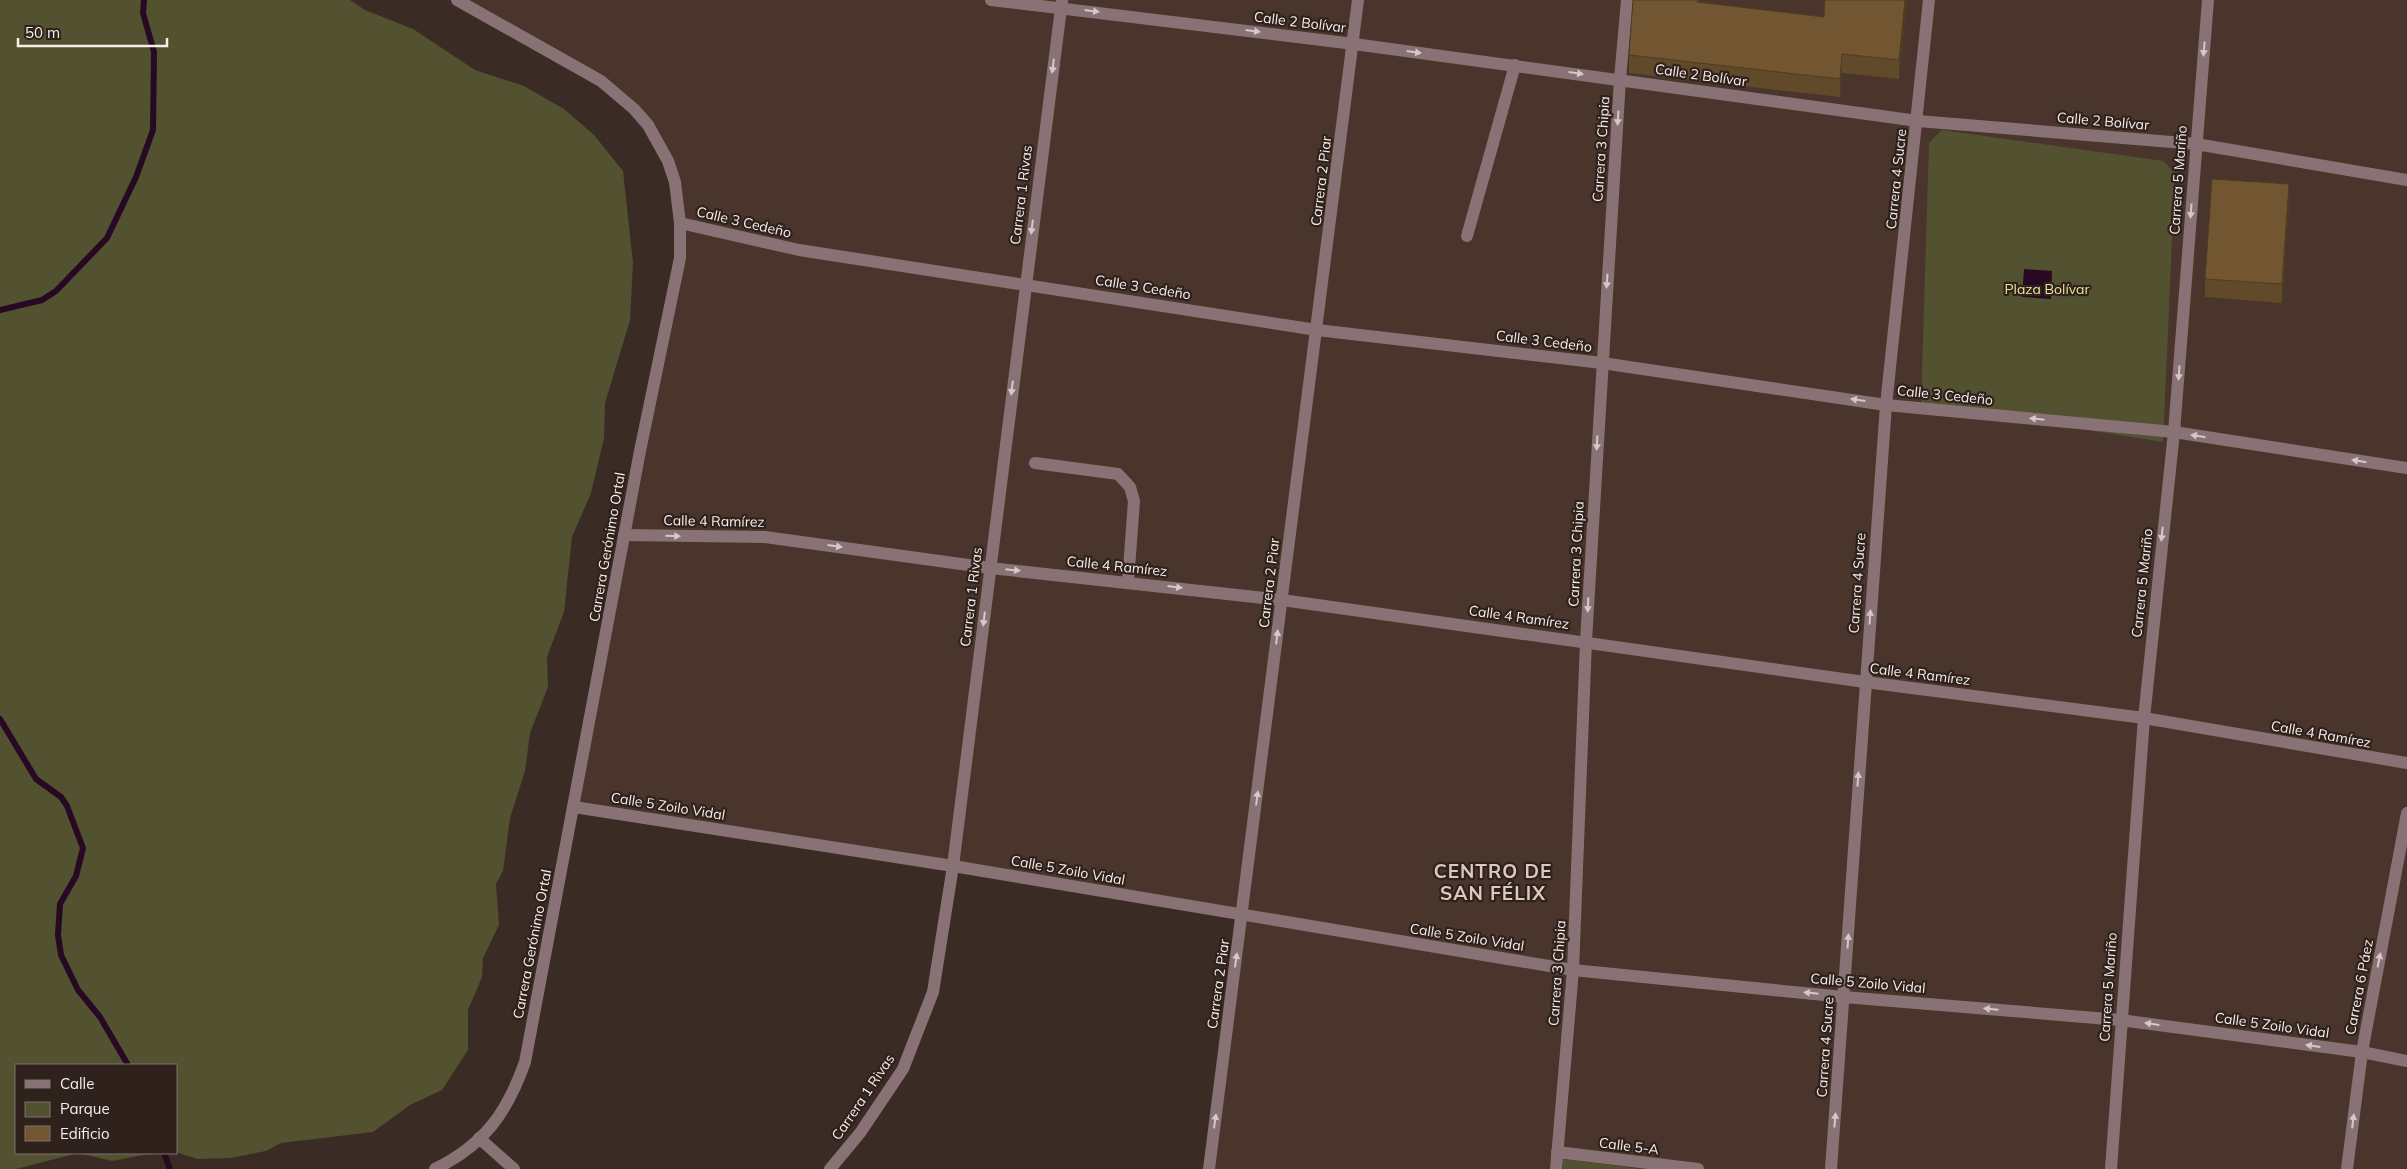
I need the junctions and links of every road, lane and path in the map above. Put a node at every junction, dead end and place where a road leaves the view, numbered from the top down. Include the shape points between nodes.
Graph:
1 (457, 0) edge
2 (991, 0) edge
3 (1358, 0) edge
4 (1627, 0) edge
5 (1929, 0) edge
6 (2208, 0) edge
7 (1061, 4) edge
8 (1354, 44) junction
9 (1515, 65) junction
10 (1620, 79) junction
11 (1918, 121) junction
12 (2196, 144) junction
13 (2407, 180) edge
14 (680, 223) junction
15 (1467, 236) dead end
16 (1025, 283) junction
17 (1317, 330) junction
18 (1602, 363) junction
19 (1886, 405) junction
20 (2174, 432) junction
21 (1035, 463) dead end
22 (2407, 468) edge
23 (624, 535) junction
24 (990, 568) junction
25 (1128, 582) junction
26 (1282, 600) junction
27 (1586, 641) junction
28 (1865, 682) junction
29 (2144, 718) junction
30 (2407, 764) edge
31 (574, 807) junction
32 (2407, 813) edge
33 (953, 866) junction
34 (1242, 916) junction
35 (1574, 970) junction
36 (1844, 997) junction
37 (2120, 1020) junction
38 (2362, 1052) junction
39 (2407, 1061) edge
40 (479, 1138) junction
41 (1557, 1152) junction
42 (435, 1169) edge
43 (514, 1169) edge
44 (830, 1169) edge
45 (1209, 1169) edge
46 (1556, 1169) edge
47 (1698, 1169) edge
48 (1831, 1169) edge
49 (2111, 1169) edge
50 (2347, 1169) edge

1 - 14 street, Carrera Gerónimo Ortal via 601,81 634,109 648,125 668,162 675,182
2 - 7 street, Calle 2 Bolívar
3 - 8 street, Carrera 2 Piar
4 - 10 street, Carrera 3 Chipia
5 - 11 street, Carrera 4 Sucre
6 -> 12 street, Carrera 5 Mariño
7 -> 8 street, Calle 2 Bolívar
7 -> 16 street, Carrera 1 Rivas
8 -> 9 street, Calle 2 Bolívar
8 - 17 street, Carrera 2 Piar
9 -> 10 street, Calle 2 Bolívar
9 - 15 street
10 - 11 street, Calle 2 Bolívar
10 -> 18 street, Carrera 3 Chipia
11 - 12 street, Calle 2 Bolívar
11 - 19 street, Carrera 4 Sucre
12 - 13 street, Calle 2 Bolívar
12 -> 20 street, Carrera 5 Mariño
14 - 16 street, Calle 3 Cedeño via 799,250
14 - 23 street, Carrera Gerónimo Ortal via 680,258
16 - 17 street, Calle 3 Cedeño
16 -> 24 street, Carrera 1 Rivas
17 - 18 street, Calle 3 Cedeño
17 - 26 street, Carrera 2 Piar
19 -> 18 street, Calle 3 Cedeño
18 -> 27 street, Carrera 3 Chipia
20 -> 19 street, Calle 3 Cedeño
28 -> 19 street, Carrera 4 Sucre
22 -> 20 street, Calle 3 Cedeño
20 -> 29 street, Carrera 5 Mariño
21 - 25 street via 1118,474 1130,487 1134,501
23 -> 24 street, Calle 4 Ramírez via 765,536
23 - 31 street, Carrera Gerónimo Ortal
24 -> 25 street, Calle 4 Ramírez
24 -> 33 street, Carrera 1 Rivas
25 -> 26 street, Calle 4 Ramírez
26 - 27 street, Calle 4 Ramírez
34 -> 26 street, Carrera 2 Piar
27 - 28 street, Calle 4 Ramírez
27 - 35 street, Carrera 3 Chipia
28 - 29 street, Calle 4 Ramírez
36 -> 28 street, Carrera 4 Sucre
29 - 30 street, Calle 4 Ramírez
29 - 37 street, Carrera 5 Mariño
31 - 33 street, Calle 5 Zoilo Vidal
31 - 40 street, Carrera Gerónimo Ortal via 524,1062 505,1109
38 -> 32 street, Carrera 6 Páez
33 - 34 street, Calle 5 Zoilo Vidal
33 - 44 street, Carrera 1 Rivas via 934,992 903,1069
34 - 35 street, Calle 5 Zoilo Vidal
45 -> 34 street, Carrera 2 Piar
36 -> 35 street, Calle 5 Zoilo Vidal
35 - 41 street, Carrera 3 Chipia
37 -> 36 street, Calle 5 Zoilo Vidal
48 -> 36 street, Carrera 4 Sucre
38 -> 37 street, Calle 5 Zoilo Vidal
37 - 49 street, Carrera 5 Mariño
38 - 39 street, Calle 5 Zoilo Vidal
50 -> 38 street, Carrera 6 Páez
40 - 42 street, Carrera Gerónimo Ortal via 464,1152
40 - 43 street
41 - 46 street, Carrera 3 Chipia
41 - 47 street, Calle 5-A

